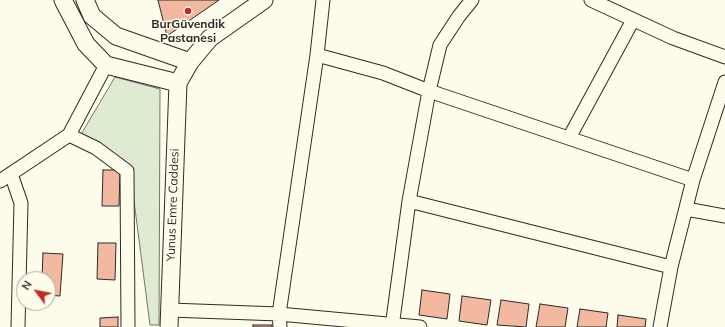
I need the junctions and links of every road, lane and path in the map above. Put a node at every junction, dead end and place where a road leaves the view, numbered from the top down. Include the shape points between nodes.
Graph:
1 (63, 0) edge
2 (85, 0) edge
3 (264, 0) edge
4 (323, 0) edge
5 (472, 0) edge
6 (592, 0) edge
7 (634, 20) junction
8 (317, 55) junction
9 (725, 57) edge
10 (190, 62) junction
11 (106, 65) junction
12 (725, 82) edge
13 (178, 83) junction
14 (429, 91) junction
15 (69, 135) junction
16 (569, 138) junction
17 (11, 174) junction
18 (693, 180) junction
19 (0, 181) edge
20 (409, 201) junction
21 (686, 209) junction
22 (725, 216) edge
23 (671, 267) junction
24 (170, 310) junction
25 (280, 321) edge
26 (334, 323) edge
27 (392, 325) edge
28 (18, 327) edge
29 (128, 327) edge
30 (169, 327) edge
31 (420, 327) edge
32 (660, 327) edge

1 - 11 main road via 86,44
2 - 10 main road via 92,16 116,36
3 - 10 main road via 210,38
4 - 8 street
5 - 14 street via 440,45
6 - 7 street
7 - 9 street
7 - 16 street
8 - 14 street via 383,73
8 - 25 street
10 - 13 main road
11 - 13 main road
11 - 15 street
12 - 18 street
13 - 24 main road, Yunus Emre Caddesi
14 - 16 street
14 - 20 street
15 - 17 street
15 - 29 street via 96,148 127,171
16 - 18 street
17 - 19 street
17 - 28 street via 21,203
18 - 21 street
20 - 23 street
20 - 27 street
21 - 22 street
21 - 23 street
23 - 32 street
24 - 25 street
24 - 30 main road, Yunus Emre Caddesi
25 - 26 street
26 - 27 street
27 - 31 street

